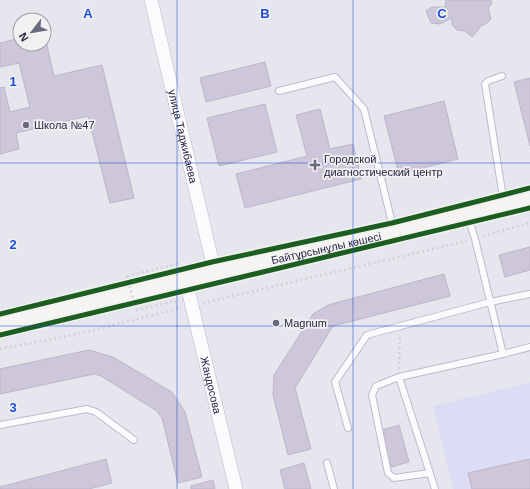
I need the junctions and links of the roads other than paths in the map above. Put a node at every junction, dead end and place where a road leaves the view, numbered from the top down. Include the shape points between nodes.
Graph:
1 (151, 0) edge
2 (502, 76) dead end
3 (279, 91) dead end
4 (530, 199) edge
5 (504, 206) junction
6 (467, 215) junction
7 (394, 233) junction
8 (215, 273) junction
9 (186, 275) junction
10 (530, 294) edge
11 (490, 302) junction
12 (0, 324) edge
13 (530, 347) edge
14 (503, 354) junction
15 (399, 377) junction
16 (0, 425) edge
17 (348, 428) dead end
18 (134, 440) dead end
19 (327, 463) dead end
20 (430, 473) junction
21 (236, 489) edge
22 (334, 489) edge
23 (435, 489) edge

1 - 8 street, улица Таджибаева
2 - 5 lane via 485,84
3 - 7 lane via 335,77 364,109
4 - 5 main road, Байтұрсынұлы көшесі
5 - 6 main road, Байтұрсынұлы көшесі
6 - 7 main road, Байтұрсынұлы көшесі
6 - 11 lane
7 - 8 main road, Байтұрсынұлы көшесі
8 - 9 main road, Байтұрсынұлы көшесі
9 - 12 main road
9 - 21 street, Жандосова
10 - 11 lane
11 - 14 lane
11 - 17 lane via 367,335 335,382
13 - 14 lane
14 - 15 lane
15 - 20 lane
15 - 20 lane via 376,386 372,395 388,473 394,478
16 - 18 lane via 87,409 96,412
19 - 22 lane
20 - 23 lane

